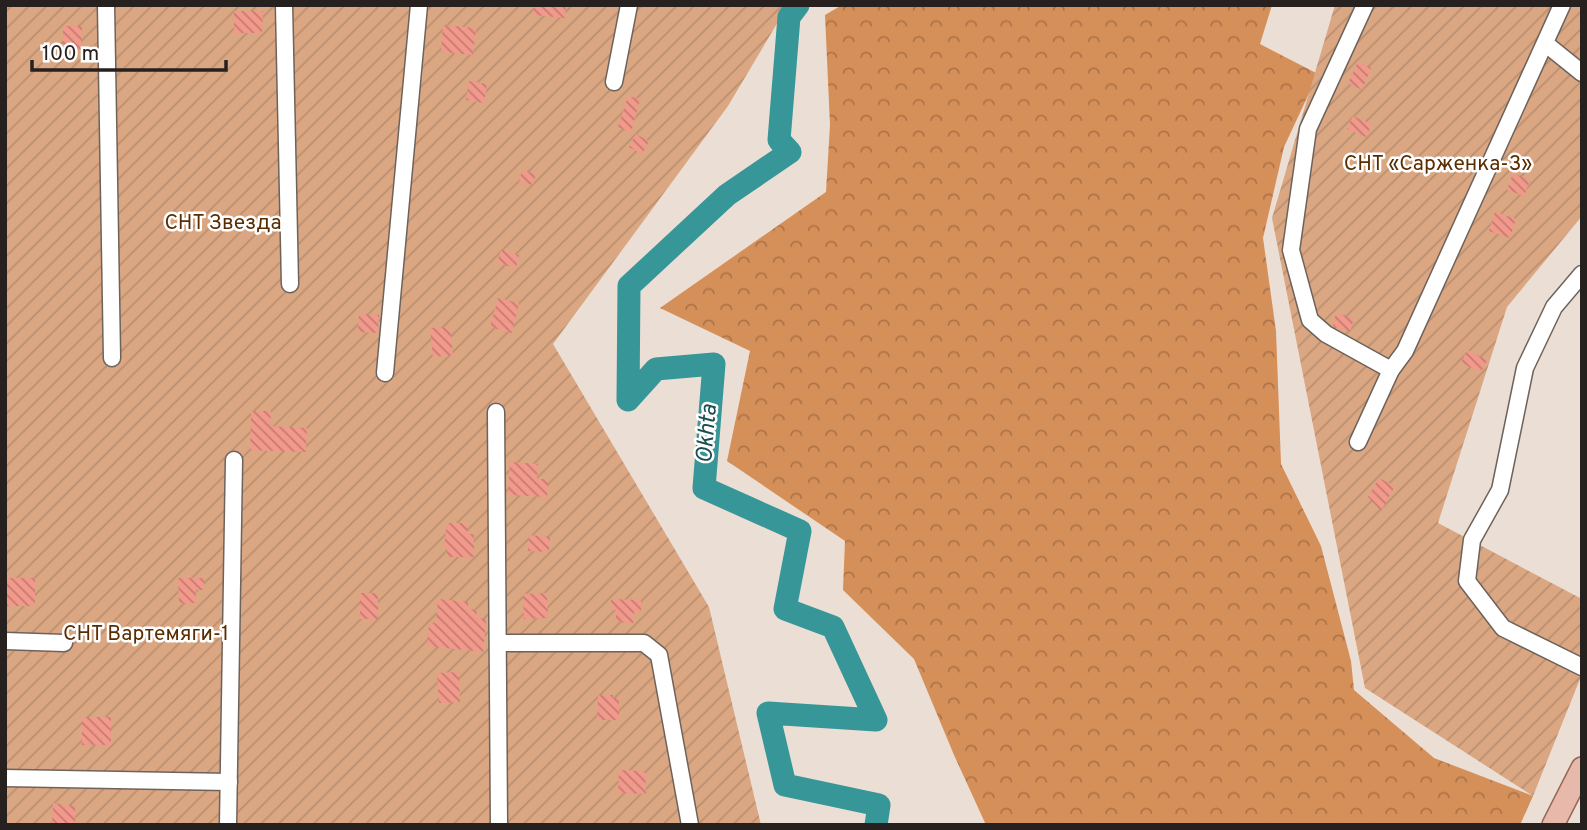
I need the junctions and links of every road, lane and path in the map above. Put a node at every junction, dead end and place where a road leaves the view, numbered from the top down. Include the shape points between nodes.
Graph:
1 (106, 5) edge
2 (284, 5) edge
3 (419, 5) edge
4 (629, 5) edge
5 (1365, 5) edge
6 (1562, 5) edge
7 (1546, 44) junction
8 (1582, 73) edge
9 (614, 82) dead end
10 (1582, 274) edge
11 (290, 284) dead end
12 (112, 358) dead end
13 (1391, 370) junction
14 (385, 373) dead end
15 (496, 412) dead end
16 (1358, 442) dead end
17 (234, 460) dead end
18 (5, 641) edge
19 (64, 643) dead end
20 (499, 643) junction
21 (1582, 667) edge
22 (1582, 768) edge
23 (5, 778) edge
24 (229, 782) junction
25 (228, 825) edge
26 (499, 825) edge
27 (690, 825) edge
28 (1553, 825) edge

1 - 12 street
2 - 11 street
3 - 14 street
4 - 9 street
5 - 13 street via 1308,129 1291,250 1310,320 1326,334
6 - 7 street
7 - 8 street
7 - 13 street via 1405,351
10 - 21 street via 1553,307 1525,369 1500,490 1472,540 1467,580 1503,628
13 - 16 street
15 - 20 street
17 - 24 street
18 - 19 street
20 - 26 street
20 - 27 street via 644,643 659,655
22 - 28 main road
23 - 24 street
24 - 25 street

